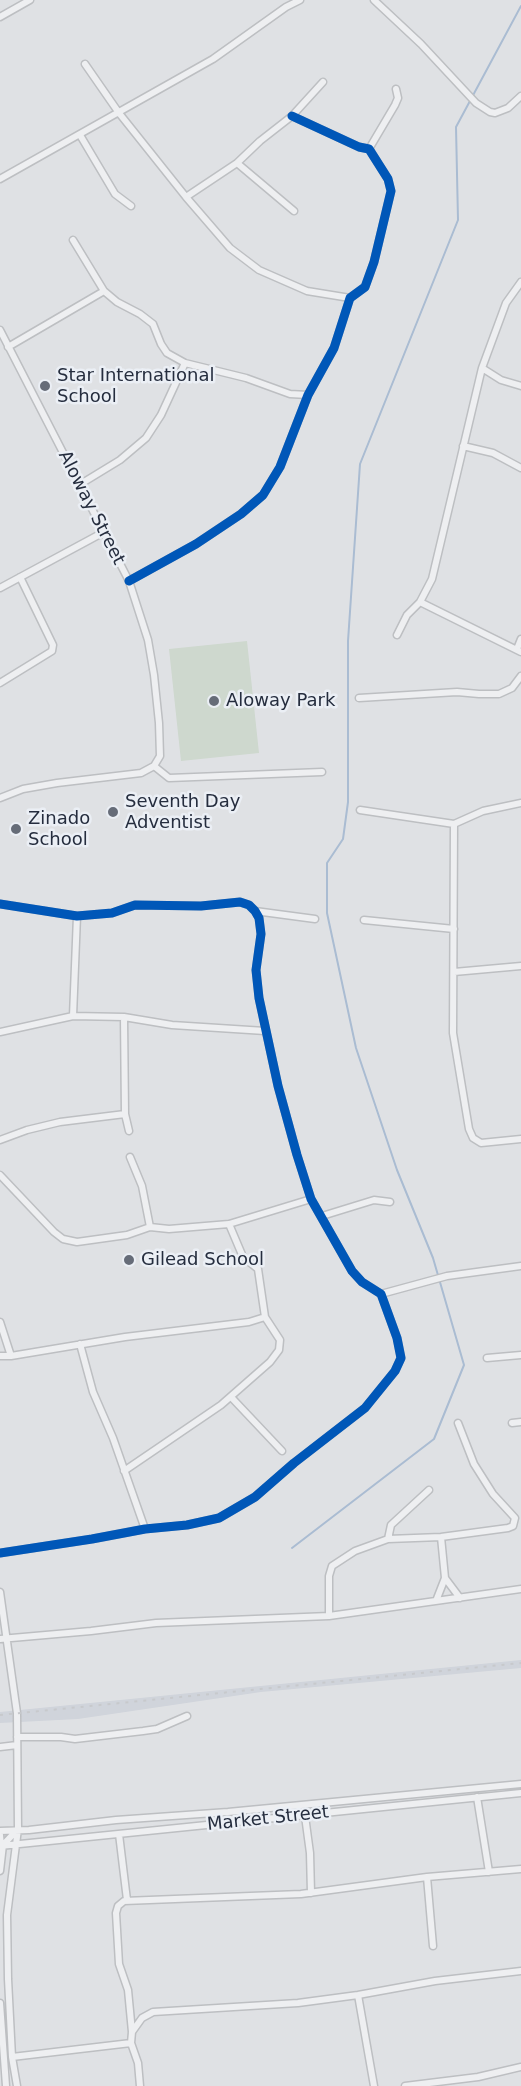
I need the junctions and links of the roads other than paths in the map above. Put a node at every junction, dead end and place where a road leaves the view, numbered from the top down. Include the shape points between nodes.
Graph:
1 (30, 0) edge
2 (300, 0) edge
3 (374, 0) edge
4 (0, 17) edge
5 (85, 64) dead end
6 (323, 82) dead end
7 (396, 89) dead end
8 (521, 96) edge
9 (119, 113) junction
10 (292, 116) junction
11 (80, 135) junction
12 (369, 149) junction
13 (237, 163) junction
14 (0, 179) edge
15 (186, 197) junction
16 (131, 206) dead end
17 (294, 211) dead end
18 (74, 240) dead end
19 (521, 282) edge
20 (104, 291) junction
21 (350, 298) junction
22 (0, 330) edge
23 (8, 347) junction
24 (185, 363) junction
25 (482, 368) junction
26 (521, 386) edge
27 (308, 395) junction
28 (463, 446) junction
29 (521, 468) edge
30 (80, 485) junction
31 (104, 532) junction
32 (20, 577) junction
33 (129, 581) junction
34 (0, 588) edge
35 (420, 602) junction
36 (397, 635) dead end
37 (521, 639) edge
38 (519, 651) edge
39 (521, 677) edge
40 (0, 683) edge
41 (359, 698) dead end
42 (154, 766) junction
43 (322, 772) dead end
44 (0, 798) edge
45 (521, 803) edge
46 (360, 810) dead end
47 (454, 824) junction
48 (0, 904) edge
49 (255, 911) junction
50 (77, 916) junction
51 (315, 919) dead end
52 (364, 920) dead end
53 (454, 929) junction
54 (521, 966) edge
55 (454, 972) junction
56 (73, 1016) junction
57 (124, 1017) junction
58 (265, 1031) junction
59 (0, 1032) edge
60 (124, 1114) junction
61 (129, 1131) dead end
62 (521, 1139) edge
63 (0, 1140) edge
64 (130, 1157) dead end
65 (0, 1175) edge
66 (311, 1198) junction
67 (390, 1202) dead end
68 (322, 1216) junction
69 (229, 1224) junction
70 (150, 1227) junction
71 (521, 1266) edge
72 (381, 1294) junction
73 (266, 1317) junction
74 (0, 1322) edge
75 (80, 1344) junction
76 (521, 1355) edge
77 (0, 1356) edge
78 (12, 1356) junction
79 (487, 1358) dead end
80 (231, 1397) junction
81 (521, 1422) edge
82 (458, 1423) dead end
83 (512, 1423) dead end
84 (282, 1451) dead end
85 (124, 1471) junction
86 (429, 1490) dead end
87 (145, 1528) junction
88 (441, 1537) junction
89 (387, 1539) junction
90 (0, 1553) edge
91 (445, 1578) junction
92 (521, 1589) edge
93 (0, 1592) edge
94 (460, 1598) junction
95 (436, 1601) junction
96 (329, 1616) junction
97 (4, 1639) edge
98 (187, 1716) dead end
99 (16, 1737) junction
100 (17, 1745) junction
101 (0, 1747) edge
102 (521, 1784) edge
103 (521, 1793) edge
104 (477, 1797) junction
105 (305, 1816) junction
106 (18, 1829) junction
107 (0, 1833) edge
108 (119, 1834) junction
109 (15, 1844) junction
110 (1, 1846) edge
111 (521, 1869) edge
112 (0, 1871) edge
113 (489, 1872) junction
114 (427, 1877) junction
115 (311, 1893) junction
116 (127, 1900) junction
117 (4, 1915) edge
118 (433, 1946) dead end
119 (521, 1971) edge
120 (358, 1995) junction
121 (0, 2004) edge
122 (132, 2032) junction
123 (130, 2043) junction
124 (12, 2057) junction
125 (521, 2067) edge
126 (478, 2077) junction
127 (6, 2086) edge
128 (17, 2086) edge
129 (140, 2086) edge
130 (374, 2086) edge
131 (405, 2086) edge
132 (479, 2086) edge

1 - 4 street
2 - 9 street via 213,59
3 - 8 street via 476,103 495,113
5 - 9 street
6 - 10 street
7 - 12 street via 395,105
9 - 11 street
9 - 15 street
10 - 12 street
10 - 13 street
11 - 14 street
11 - 16 street via 115,194
12 - 21 street via 391,191 365,287
13 - 15 street
13 - 17 street
15 - 21 street via 230,248 259,270 307,291
18 - 20 street
19 - 25 street via 507,303
20 - 23 street
20 - 24 street via 153,324 160,344
21 - 27 street via 334,348
22 - 23 street, Aloway Street
23 - 30 street, Aloway Street
24 - 27 street via 290,394
24 - 30 street via 146,438
25 - 26 street
25 - 28 street
27 - 33 street via 280,467 263,495 196,544
28 - 29 street via 493,453
28 - 35 street via 432,579
30 - 31 street, Aloway Street
31 - 32 street
31 - 33 street, Aloway Street
32 - 34 street
32 - 40 street via 53,645 52,651
33 - 42 street, Aloway Street via 154,675 160,756
35 - 36 street via 407,615
35 - 38 street
37 - 38 street
39 - 41 street via 512,688 499,694 457,692
42 - 43 street via 169,778
42 - 44 street via 141,773 23,789
45 - 47 street
46 - 47 street
47 - 53 street
48 - 50 street
49 - 50 street via 240,902 201,906 135,904 112,913
49 - 51 street
49 - 58 street via 261,934 256,970
50 - 56 street
52 - 53 street
53 - 55 street
54 - 55 street
55 - 62 street via 453,1033 473,1138 481,1143
56 - 57 street
56 - 59 street
57 - 58 street via 172,1025
57 - 60 street
58 - 66 street
60 - 61 street
60 - 63 street via 60,1122
64 - 70 street via 142,1186
65 - 70 street via 63,1239 77,1242
66 - 68 street
66 - 69 street
67 - 68 street via 374,1200
68 - 72 street via 352,1271
69 - 70 street
69 - 73 street via 243,1257 258,1269
71 - 72 street via 447,1276
72 - 87 street via 401,1358 365,1408 255,1497 219,1518
73 - 75 street
73 - 80 street via 280,1340 279,1350
74 - 78 street
75 - 78 street
75 - 85 street via 93,1392
76 - 79 street
77 - 78 street
80 - 84 street
80 - 85 street
81 - 83 street
82 - 88 street via 474,1464 514,1523 508,1528
85 - 87 street
86 - 89 street via 391,1525
87 - 90 street
88 - 89 street
88 - 91 street
89 - 96 street via 355,1551 332,1566
91 - 94 street
91 - 95 street
92 - 94 street
93 - 97 street
94 - 95 street
95 - 96 street
96 - 97 street via 156,1623
97 - 99 street via 17,1713
98 - 99 street via 143,1731 75,1739
99 - 100 street
100 - 101 street
100 - 106 street
102 - 106 street, Market Street
103 - 104 street, Market Street
104 - 105 street, Market Street
104 - 113 street
105 - 108 street, Market Street
105 - 115 street
106 - 107 street, Market Street
106 - 109 street
106 - 110 street
107 - 110 street
108 - 109 street, Market Street
108 - 116 street
109 - 110 street, Market Street
109 - 117 street
110 - 112 street
111 - 113 street
113 - 114 street
114 - 115 street
114 - 118 street
115 - 116 street
116 - 122 street via 116,1913 119,1964 128,1990
117 - 124 street
119 - 120 street
120 - 122 street via 298,2003 153,2012 142,2018
120 - 130 street
121 - 127 street
122 - 123 street
123 - 124 street
123 - 129 street via 136,2054
124 - 128 street
125 - 126 street
126 - 131 street
126 - 132 street

